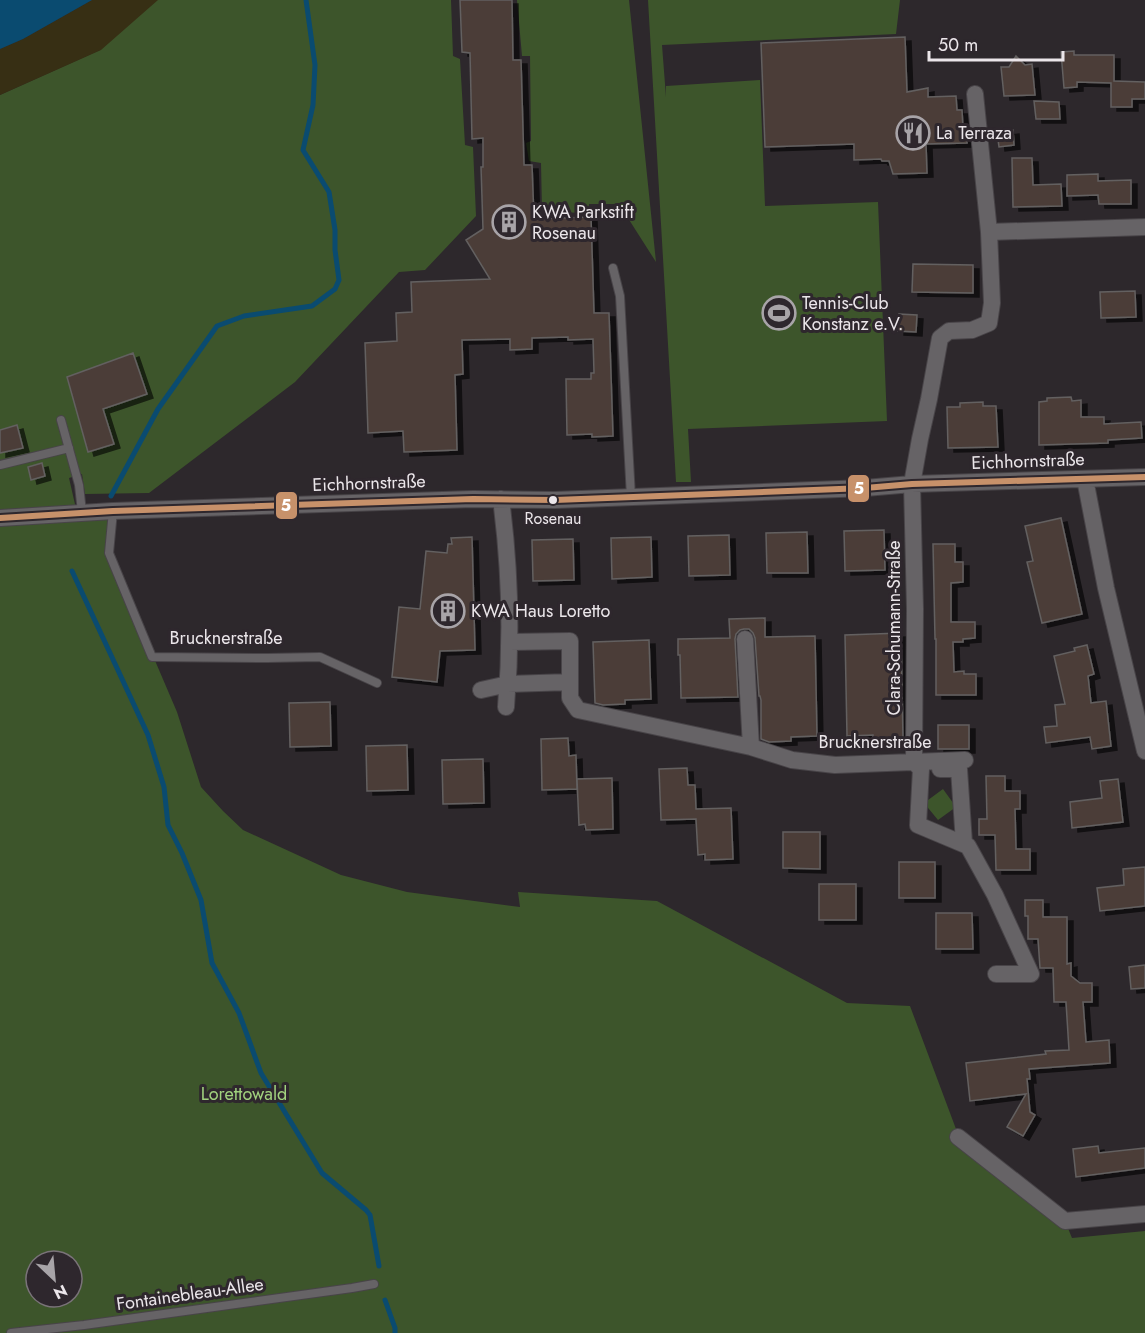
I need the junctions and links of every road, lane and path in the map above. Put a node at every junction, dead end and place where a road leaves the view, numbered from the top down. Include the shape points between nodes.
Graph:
1 (975, 94) dead end
2 (1145, 227) edge
3 (989, 232) junction
4 (614, 268) dead end
5 (61, 420) dead end
6 (69, 448) junction
7 (0, 465) edge
8 (1145, 477) edge
9 (1085, 478) junction
10 (912, 484) junction
11 (631, 497) junction
12 (501, 499) junction
13 (113, 511) junction
14 (82, 512) junction
15 (0, 518) edge
16 (745, 639) dead end
17 (510, 642) junction
18 (570, 682) junction
19 (377, 683) dead end
20 (508, 684) junction
21 (481, 690) dead end
22 (506, 707) dead end
23 (752, 747) junction
24 (1144, 748) edge
25 (965, 760) dead end
26 (917, 765) junction
27 (964, 843) junction
28 (996, 974) dead end
29 (958, 1137) dead end
30 (1145, 1214) edge
31 (374, 1284) dead end
32 (11, 1333) edge

1 - 3 street
2 - 3 street
3 - 10 street via 989,323 972,330 950,331 940,338
4 - 11 lane via 620,296
5 - 6 lane
6 - 7 lane
6 - 14 lane
8 - 9 street, Eichhornstraße
9 - 10 street, Eichhornstraße
9 - 24 street
10 - 11 street, Eichhornstraße
10 - 26 street, Clara-Schumann-Straße
11 - 12 street, Eichhornstraße
12 - 13 street, Eichhornstraße
12 - 17 street
13 - 14 street, Eichhornstraße
13 - 19 lane, Brucknerstraße via 109,553 152,657 320,657
14 - 15 street, Eichhornstraße
16 - 23 street
17 - 18 street via 570,641
17 - 20 street
18 - 20 street
18 - 23 street, Brucknerstraße via 570,698 578,710
20 - 21 street
20 - 22 street
23 - 26 street, Brucknerstraße via 792,760 835,765
25 - 26 street, Brucknerstraße
26 - 27 street, Clara-Schumann-Straße via 918,825
26 - 27 street via 959,769
27 - 28 street via 995,895 1032,974
29 - 30 street via 1065,1221
31 - 32 lane, Fontainebleau-Allee

